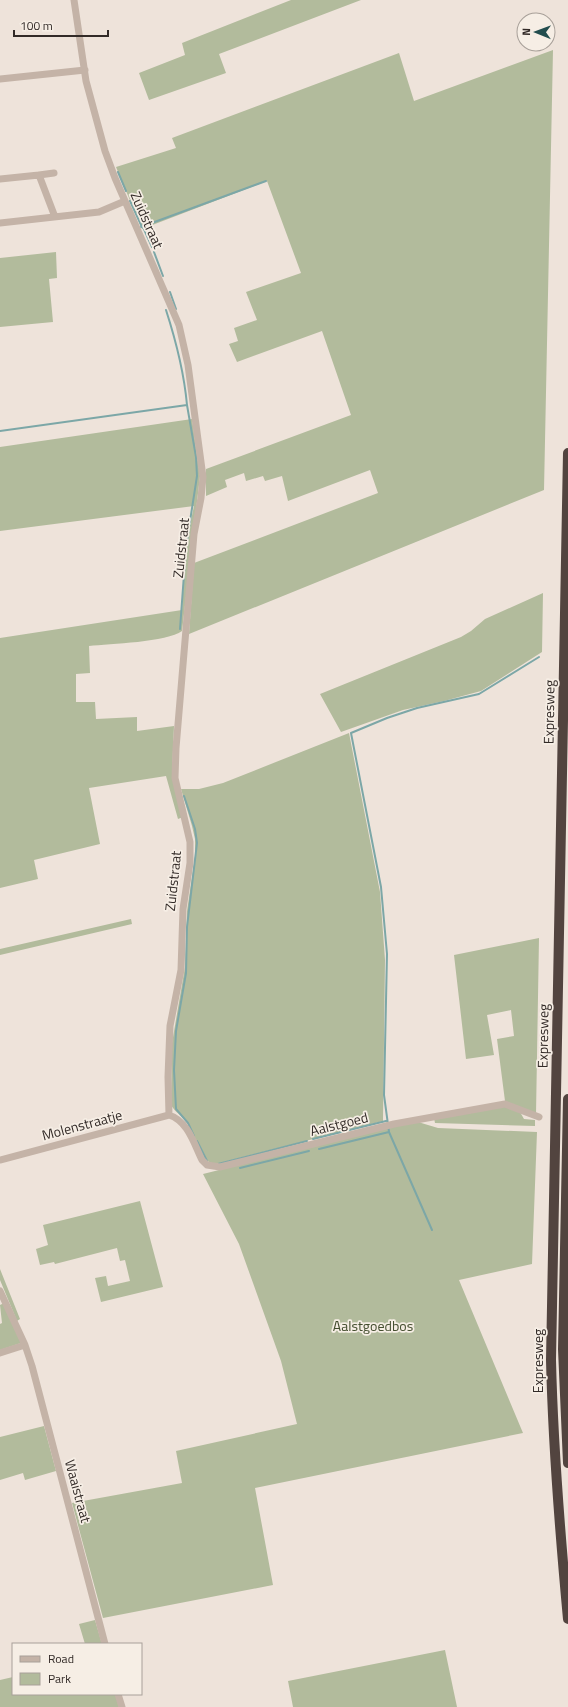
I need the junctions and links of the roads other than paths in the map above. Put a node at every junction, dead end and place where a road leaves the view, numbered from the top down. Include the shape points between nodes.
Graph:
1 (74, 0) edge
2 (85, 70) junction
3 (0, 79) edge
4 (54, 173) dead end
5 (39, 175) junction
6 (0, 179) edge
7 (125, 201) junction
8 (55, 217) junction
9 (0, 223) edge
10 (568, 453) edge
11 (568, 1099) edge
12 (170, 1115) junction
13 (539, 1117) dead end
14 (0, 1160) edge
15 (0, 1291) edge
16 (25, 1345) junction
17 (0, 1353) edge
18 (568, 1463) edge
19 (568, 1619) edge
20 (105, 1643) edge
21 (118, 1695) edge
22 (122, 1707) edge

1 - 2 street, Zuidstraat
2 - 3 street
2 - 7 street, Zuidstraat via 105,151
4 - 5 street
5 - 6 street
5 - 8 street
7 - 8 street via 99,212
7 - 12 street, Zuidstraat via 179,325 188,365 203,477 194,534 176,748 175,778 188,826 190,863 183,909 181,970 169,1034
8 - 9 street
10 - 19 highway, Expresweg via 551,1360 558,1517
11 - 18 highway, Expresweg via 563,1349
12 - 13 street, Aalstgoed via 184,1124 202,1160 214,1167 394,1124 505,1104
12 - 14 street, Molenstraatje
15 - 16 street, Waaistraat
16 - 17 street
16 - 20 street, Waaistraat
21 - 22 street

